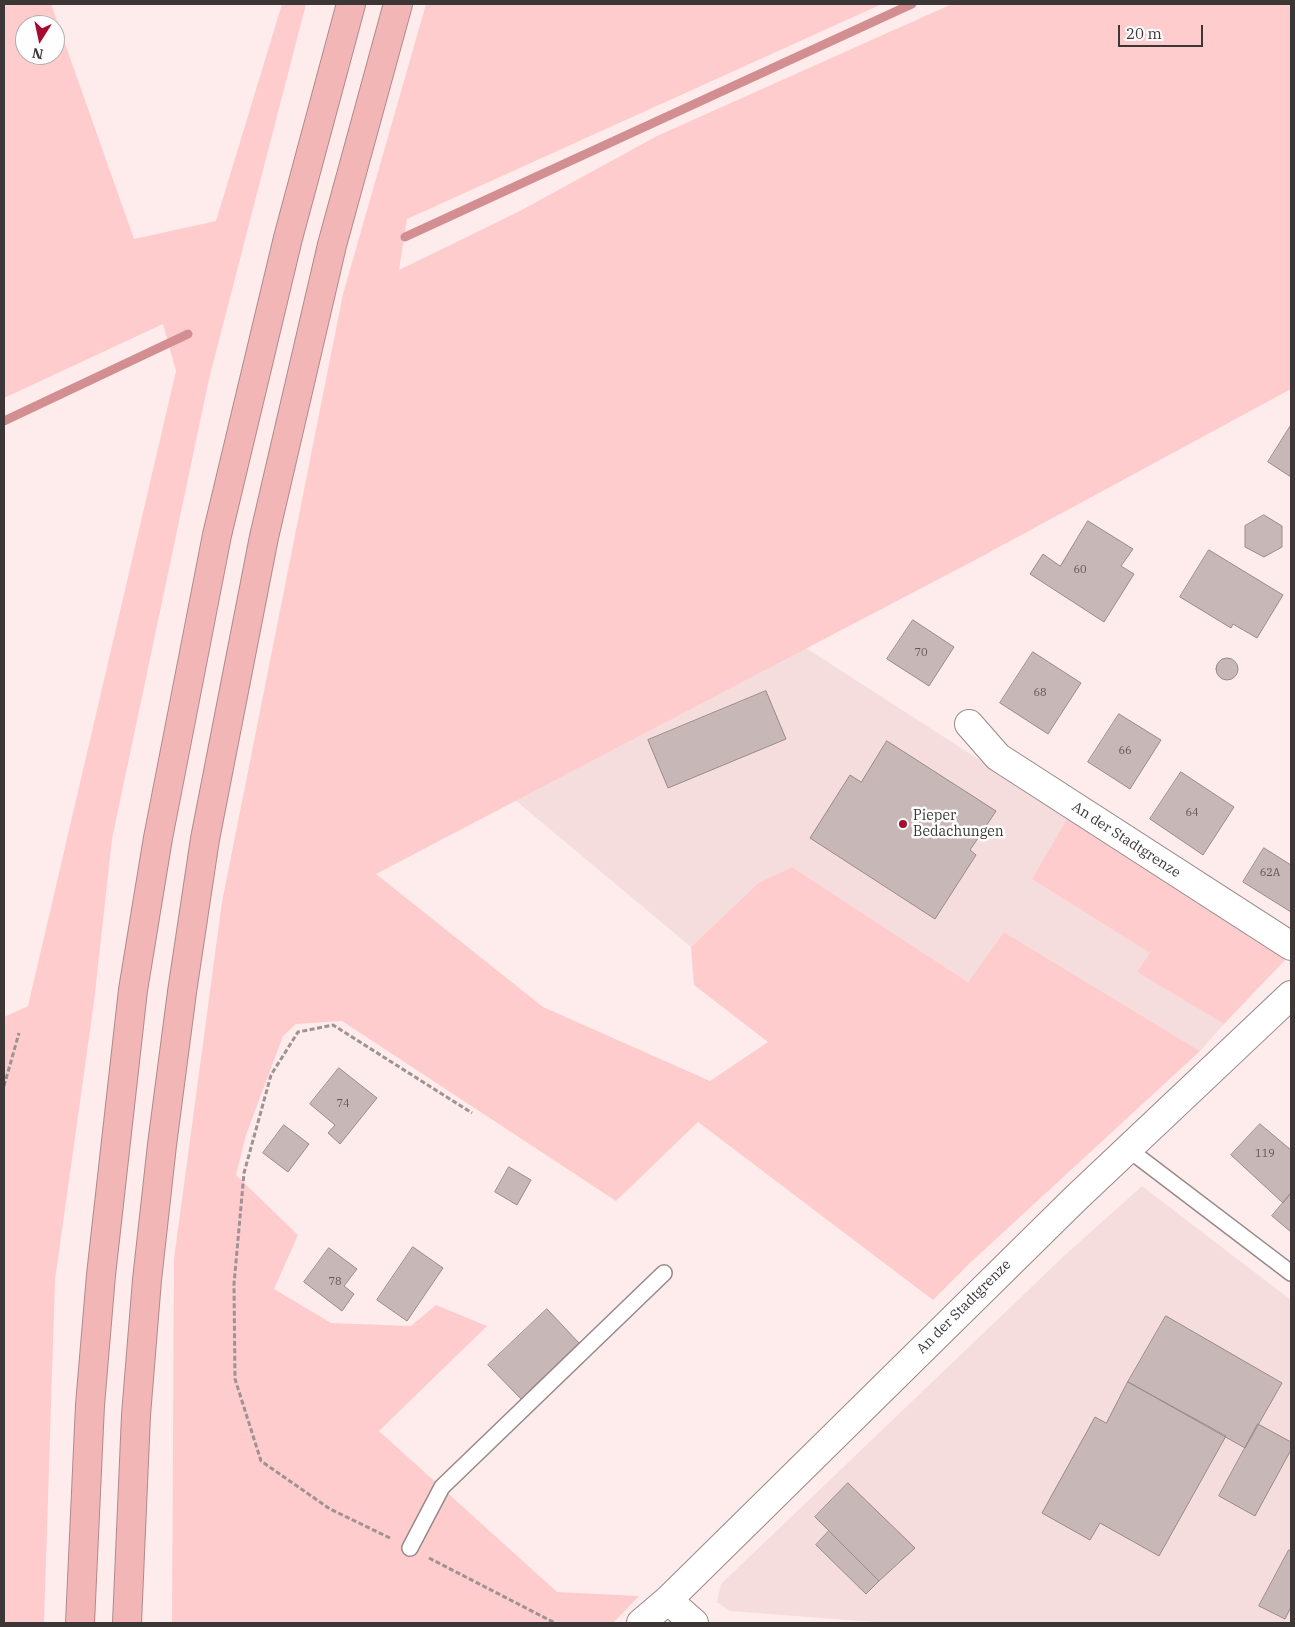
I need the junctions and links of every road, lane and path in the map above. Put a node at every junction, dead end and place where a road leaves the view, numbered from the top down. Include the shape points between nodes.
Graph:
1 (350, 4) edge
2 (398, 4) edge
3 (969, 724) dead end
4 (1291, 946) edge
5 (1291, 995) edge
6 (19, 1033) dead end
7 (4, 1086) edge
8 (472, 1113) dead end
9 (1128, 1149) junction
10 (1291, 1272) edge
11 (664, 1273) dead end
12 (410, 1548) junction
13 (668, 1600) junction
14 (80, 1623) edge
15 (127, 1623) edge
16 (555, 1623) edge
17 (641, 1623) edge
18 (694, 1623) edge

1 - 14 highway via 288,238 217,535 133,990 90,1404
2 - 15 highway via 332,244 282,459 205,839 182,992 147,1280 136,1414
3 - 4 street, An der Stadtgrenze via 998,757
5 - 9 street, An der Stadtgrenze
6 - 7 path
8 - 12 path via 333,1025 298,1032 271,1075 244,1173 234,1284 235,1379 261,1462 330,1509
9 - 10 lane
9 - 13 street, An der Stadtgrenze
11 - 12 lane via 442,1487
12 - 16 path
13 - 17 street, An der Stadtgrenze
13 - 18 street

